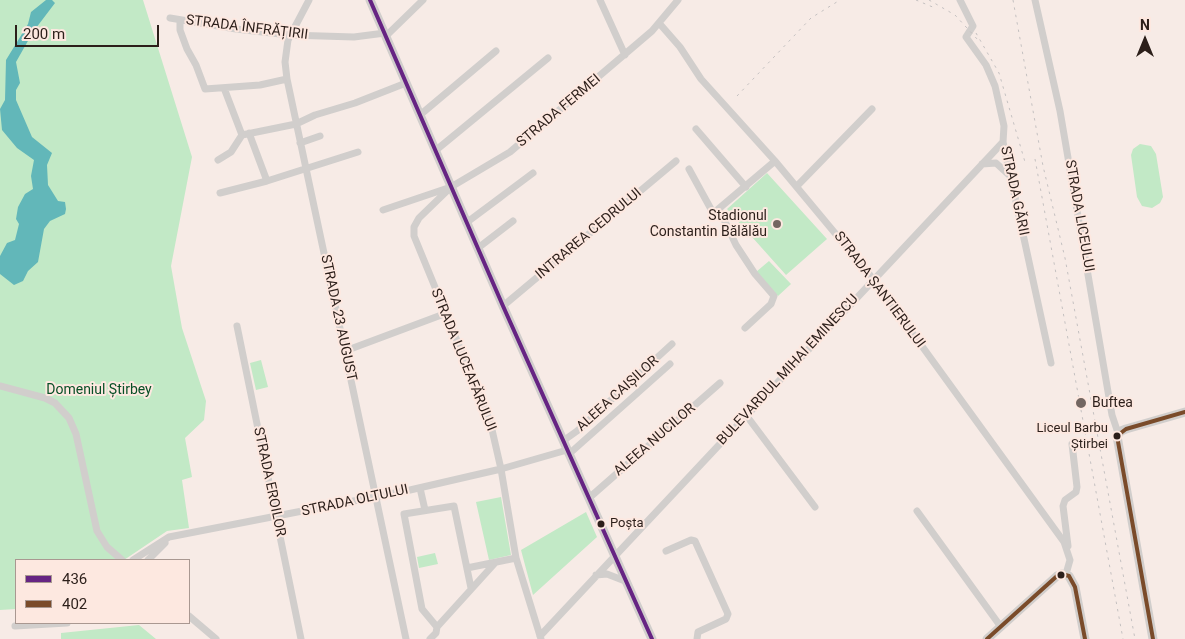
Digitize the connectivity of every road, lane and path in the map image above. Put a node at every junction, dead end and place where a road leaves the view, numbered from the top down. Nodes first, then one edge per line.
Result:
1 (309, 0) edge
2 (370, 0) edge
3 (423, 0) edge
4 (600, 0) edge
5 (678, 0) edge
6 (960, 0) edge
7 (1035, 0) edge
8 (170, 18) dead end
9 (180, 20) junction
10 (659, 23) junction
11 (290, 35) junction
12 (385, 35) junction
13 (496, 51) dead end
14 (625, 55) junction
15 (548, 58) dead end
16 (287, 79) junction
17 (406, 83) junction
18 (224, 88) junction
19 (872, 109) dead end
20 (420, 115) junction
21 (296, 124) junction
22 (696, 129) dead end
23 (246, 134) junction
24 (320, 136) dead end
25 (1003, 142) junction
26 (300, 143) junction
27 (436, 151) junction
28 (358, 152) dead end
29 (218, 160) dead end
30 (676, 161) dead end
31 (775, 161) junction
32 (982, 164) junction
33 (306, 169) junction
34 (689, 169) dead end
35 (533, 173) dead end
36 (1011, 178) junction
37 (267, 181) junction
38 (451, 186) junction
39 (797, 186) junction
40 (746, 187) junction
41 (220, 193) dead end
42 (719, 209) junction
43 (383, 210) dead end
44 (514, 221) dead end
45 (466, 223) junction
46 (478, 248) junction
47 (874, 280) junction
48 (503, 306) junction
49 (444, 314) junction
50 (237, 326) dead end
51 (745, 328) dead end
52 (672, 344) dead end
53 (345, 351) junction
54 (1051, 363) dead end
55 (670, 364) dead end
56 (720, 383) dead end
57 (0, 386) edge
58 (1185, 412) edge
59 (746, 415) junction
60 (1118, 433) junction
61 (563, 441) junction
62 (1072, 444) dead end
63 (568, 452) junction
64 (501, 469) junction
65 (420, 488) junction
66 (376, 497) junction
67 (589, 498) junction
68 (815, 507) dead end
69 (425, 510) junction
70 (917, 511) dead end
71 (276, 518) junction
72 (172, 536) junction
73 (666, 552) dead end
74 (1069, 553) junction
75 (614, 555) junction
76 (516, 558) junction
77 (121, 559) edge
78 (135, 559) edge
79 (149, 559) edge
80 (495, 563) junction
81 (467, 568) junction
82 (1066, 574) junction
83 (596, 575) junction
84 (625, 581) junction
85 (472, 588) junction
86 (190, 617) edge
87 (49, 624) edge
88 (15, 626) dead end
89 (437, 626) junction
90 (1001, 627) junction
91 (540, 638) edge
92 (216, 639) edge
93 (300, 639) edge
94 (406, 639) edge
95 (430, 639) edge
96 (652, 639) edge
97 (697, 639) edge
98 (988, 639) edge
99 (1085, 639) edge
100 (1153, 639) edge

1 - 11 street, STRADA 23 AUGUST
2 - 12 main road
3 - 12 street
4 - 14 street
5 - 10 street, STRADA FERMEI
6 - 25 street, STRADA GĂRII
7 - 60 street, STRADA LICEULUI
8 - 9 street, STRADA ÎNFRĂȚIRII
9 - 11 street, STRADA ÎNFRĂȚIRII
9 - 18 street
10 - 14 street, STRADA FERMEI
10 - 31 street, STRADA ȘANTIERULUI
11 - 12 street, STRADA ÎNFRĂȚIRII
11 - 16 street, STRADA 23 AUGUST
12 - 17 main road
13 - 20 street
14 - 38 street, STRADA FERMEI
15 - 27 street
16 - 18 street
16 - 21 street, STRADA 23 AUGUST
17 - 20 main road
17 - 21 street
18 - 23 street
19 - 39 street
20 - 27 main road
21 - 23 street
21 - 26 street, STRADA 23 AUGUST
22 - 40 street
23 - 29 street
23 - 37 street
24 - 26 street
25 - 32 street, BULEVARDUL MIHAI EMINESCU
25 - 36 street, STRADA GĂRII
26 - 33 street, STRADA 23 AUGUST
27 - 38 main road
28 - 33 street
30 - 48 street, INTRAREA CEDRULUI
31 - 39 street, STRADA ȘANTIERULUI
31 - 40 street
32 - 36 street
32 - 47 street, BULEVARDUL MIHAI EMINESCU
33 - 37 street
33 - 53 street, STRADA 23 AUGUST
34 - 42 street
35 - 45 street
36 - 54 street, STRADA GĂRII
37 - 41 street
38 - 43 street
38 - 45 main road
38 - 49 street, STRADA LUCEAFĂRULUI
39 - 47 street, STRADA ȘANTIERULUI
40 - 42 street
42 - 51 street
44 - 46 street
45 - 46 main road
46 - 48 main road
47 - 59 street, BULEVARDUL MIHAI EMINESCU
47 - 74 street, STRADA ȘANTIERULUI
48 - 61 main road
49 - 53 street
49 - 64 street, STRADA LUCEAFĂRULUI
50 - 71 street, STRADA EROILOR
52 - 61 street, ALEEA CAIȘILOR
53 - 66 street, STRADA 23 AUGUST
55 - 63 street
56 - 67 street, ALEEA NUCILOR
57 - 77 street
58 - 60 main road
59 - 68 street
59 - 75 street, BULEVARDUL MIHAI EMINESCU
60 - 100 main road
61 - 63 main road
62 - 74 street
63 - 64 street, STRADA OLTULUI
63 - 67 main road
64 - 65 street, STRADA OLTULUI
64 - 76 street, STRADA LUCEAFĂRULUI
65 - 66 street, STRADA OLTULUI
65 - 69 street, STRADA OLTULUI
66 - 71 street, STRADA OLTULUI
66 - 94 street, STRADA 23 AUGUST
67 - 75 main road
69 - 81 street, STRADA OLTULUI
69 - 89 street, STRADA OLTULUI
70 - 90 street
71 - 72 street, STRADA OLTULUI
71 - 93 street, STRADA EROILOR
72 - 78 street, STRADA OLTULUI
72 - 79 street
73 - 97 street
74 - 82 street
75 - 83 street, BULEVARDUL MIHAI EMINESCU
75 - 84 main road
76 - 80 street
76 - 91 street, STRADA LUCEAFĂRULUI
80 - 81 street
80 - 85 street
81 - 85 street
82 - 90 main road
82 - 99 main road
83 - 84 street
83 - 91 street, BULEVARDUL MIHAI EMINESCU
84 - 96 main road
85 - 89 street
86 - 92 street
87 - 88 street
89 - 95 street
90 - 98 main road

